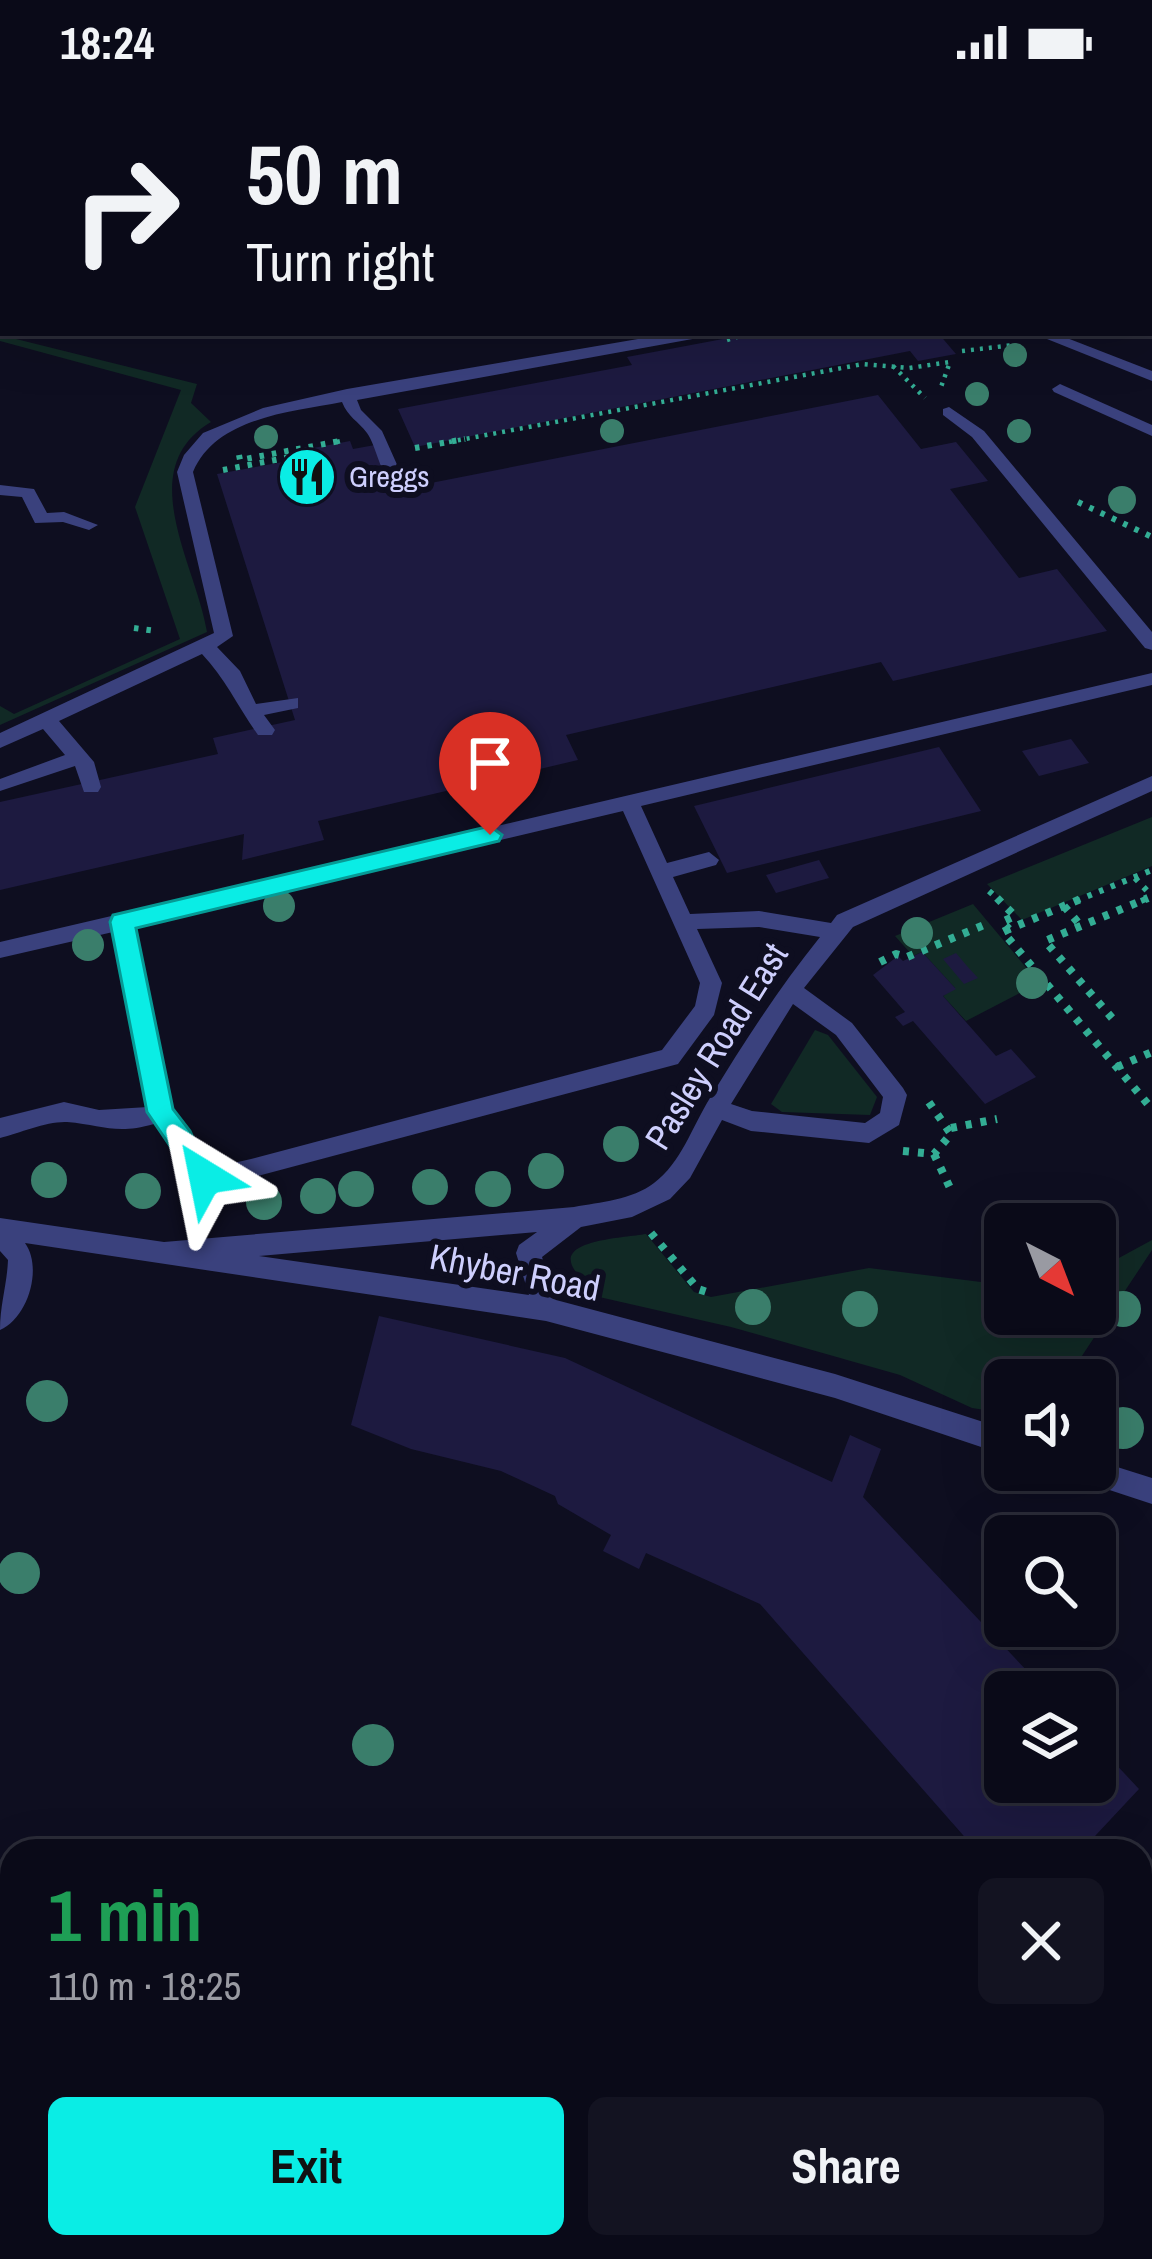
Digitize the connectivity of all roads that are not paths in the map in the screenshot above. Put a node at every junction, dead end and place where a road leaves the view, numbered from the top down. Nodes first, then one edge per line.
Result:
1 (681, 336) edge
2 (1036, 338) edge
3 (1152, 376) edge
4 (1060, 389) dead end
5 (347, 394) junction
6 (943, 404) road end
7 (1152, 431) edge
8 (394, 478) dead end
9 (0, 490) edge
10 (89, 525) dead end
11 (1152, 644) edge
12 (206, 647) junction
13 (1152, 679) edge
14 (291, 703) dead end
15 (252, 712) junction
16 (46, 720) junction
17 (265, 730) dead end
18 (0, 741) edge
19 (79, 757) junction
20 (1152, 783) edge
21 (4, 785) dead end
22 (91, 787) dead end
23 (629, 802) junction
24 (709, 860) dead end
25 (661, 872) junction
26 (122, 922) junction
27 (684, 923) junction
28 (833, 932) junction
29 (0, 950) edge
30 (790, 990) junction
31 (716, 1108) junction
32 (160, 1112) junction
33 (0, 1128) edge
34 (574, 1218) junction
35 (0, 1231) edge
36 (163, 1253) junction
37 (546, 1309) junction
38 (0, 1318) edge
39 (984, 1435) edge
40 (1116, 1480) edge
41 (1152, 1491) edge

1 - 5 lane
2 - 3 lane
4 - 7 lane
5 - 8 lane
5 - 12 lane
6 - 11 lane
9 - 10 lane
12 - 15 lane
12 - 16 lane
13 - 23 lane
14 - 15 lane
15 - 17 lane
16 - 18 lane
16 - 19 lane
19 - 21 lane
19 - 22 lane
20 - 28 lane, Pasley Road East
23 - 25 lane
23 - 26 lane
24 - 25 lane
25 - 27 lane
26 - 29 lane
26 - 32 lane
27 - 28 lane
27 - 32 lane
28 - 30 lane, Pasley Road East
30 - 31 lane, Pasley Road East
30 - 31 lane
31 - 34 lane, Pasley Road East
32 - 33 lane
34 - 36 lane, Pasley Road East
34 - 37 lane
35 - 36 lane, Khyber Road
35 - 38 lane
36 - 37 lane, Khyber Road
37 - 39 lane, Khyber Road
40 - 41 lane

